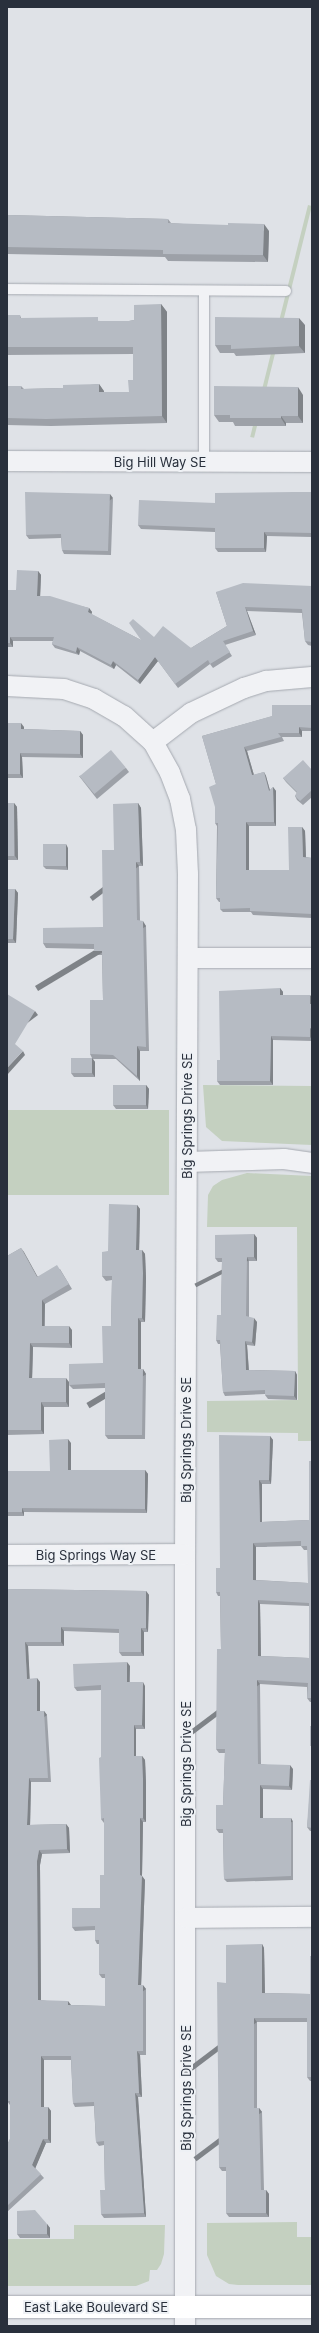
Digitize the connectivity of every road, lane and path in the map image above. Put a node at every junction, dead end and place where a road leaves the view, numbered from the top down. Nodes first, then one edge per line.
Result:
1 (7, 289) edge
2 (204, 291) junction
3 (286, 291) dead end
4 (7, 461) edge
5 (204, 462) junction
6 (312, 462) edge
7 (312, 677) edge
8 (7, 686) edge
9 (153, 742) junction
10 (188, 958) junction
11 (312, 958) edge
12 (187, 1162) junction
13 (312, 1163) edge
14 (185, 1554) junction
15 (7, 1555) edge
16 (312, 1917) edge
17 (186, 1918) junction
18 (7, 2307) edge
19 (312, 2307) edge
20 (185, 2316) edge

1 - 2 lane
2 - 3 lane
2 - 5 lane
4 - 5 street, Big Hill Way SE
5 - 6 street, Big Hill Way SE
7 - 9 street
8 - 9 street, Big Springs Drive SE
9 - 10 street, Big Springs Drive SE
10 - 11 street
10 - 12 street, Big Springs Drive SE
12 - 13 street
12 - 14 street, Big Springs Drive SE
14 - 15 street, Big Springs Way SE
14 - 17 street, Big Springs Drive SE
16 - 17 street
17 - 20 street, Big Springs Drive SE
18 - 20 main road, East Lake Boulevard SE
19 - 20 main road, East Lake Boulevard SE

